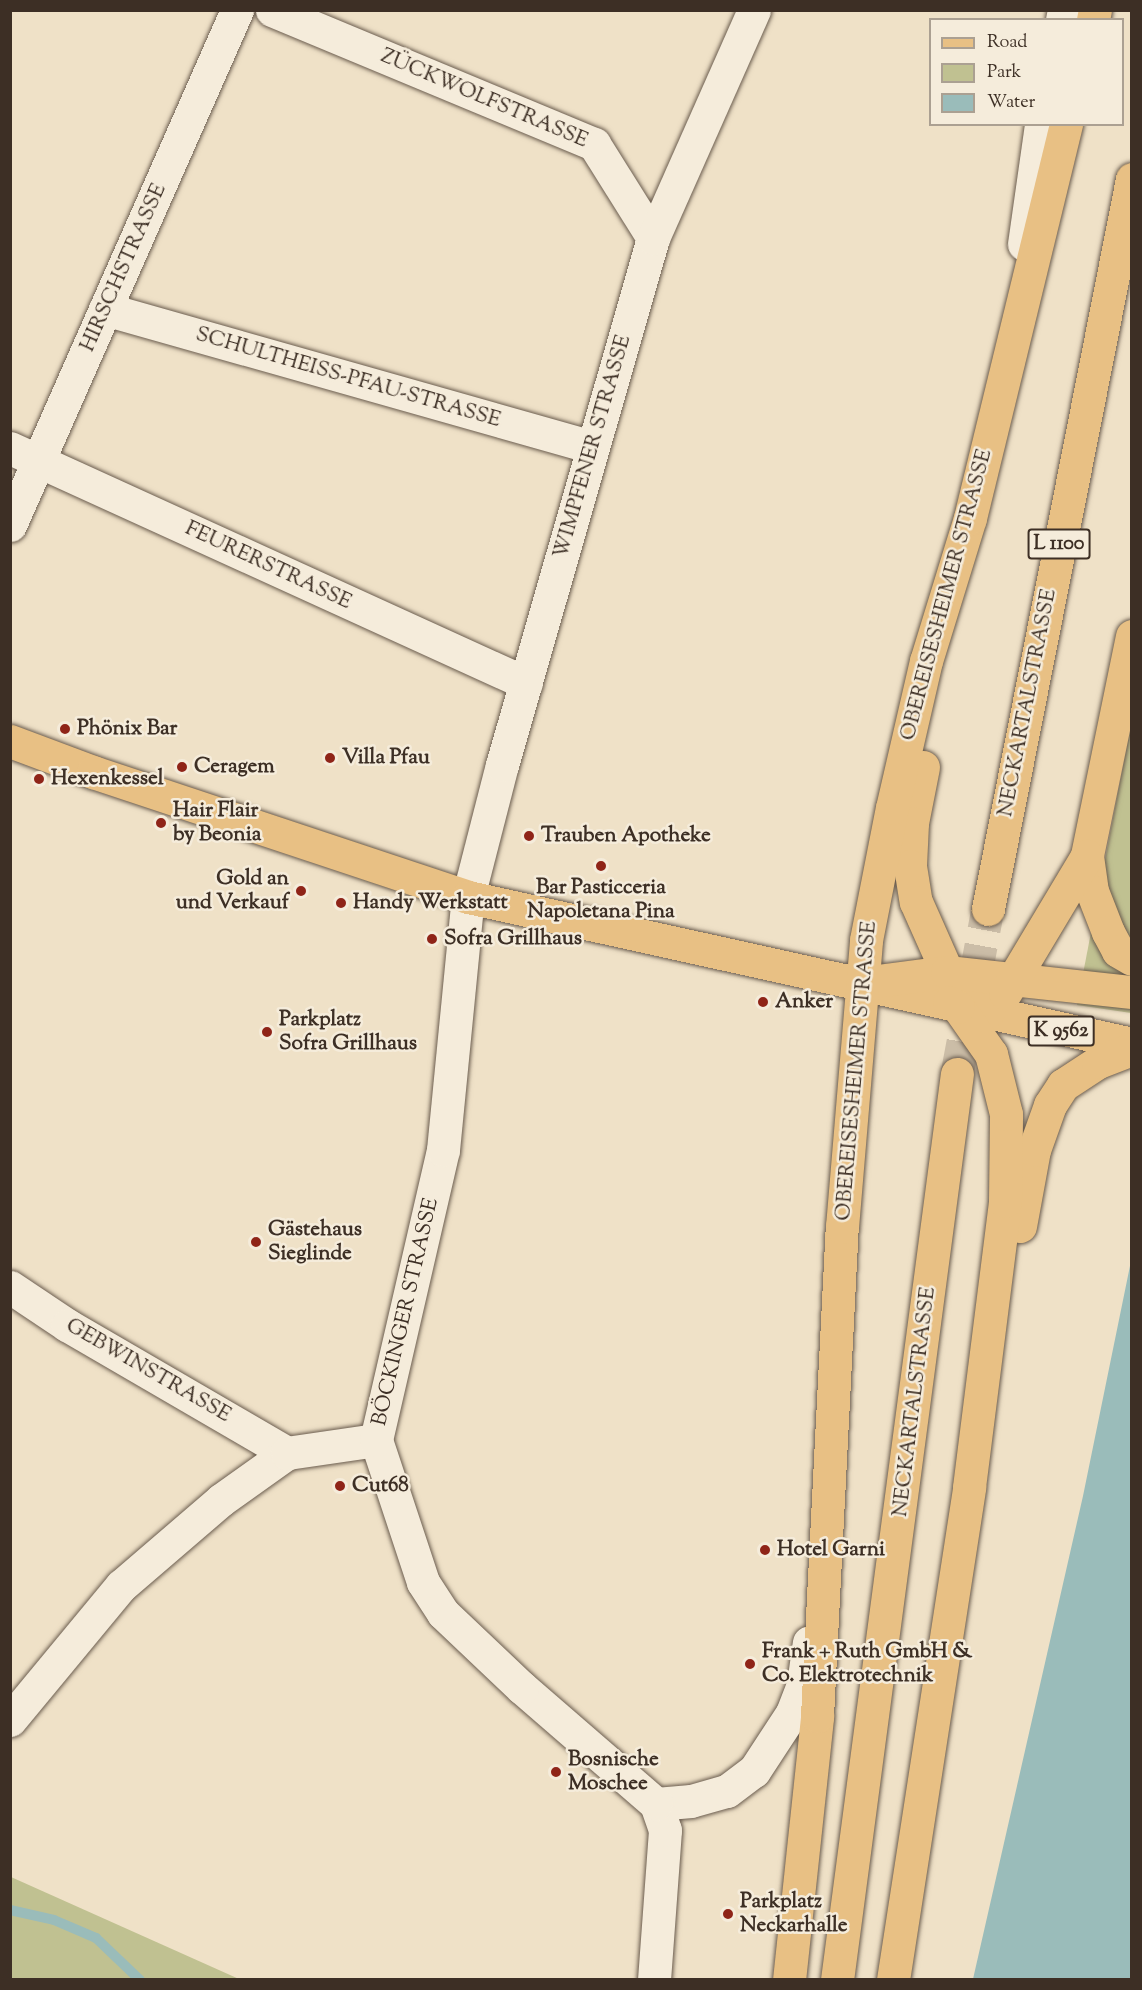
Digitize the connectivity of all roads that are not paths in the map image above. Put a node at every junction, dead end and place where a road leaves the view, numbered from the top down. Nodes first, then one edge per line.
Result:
1 (237, 10) edge
2 (272, 10) edge
3 (754, 10) edge
4 (1041, 126) edge
5 (1065, 126) edge
6 (1131, 179) edge
7 (653, 238) junction
8 (105, 309) junction
9 (1009, 351) junction
10 (592, 447) junction
11 (10, 448) edge
12 (41, 461) junction
13 (970, 518) junction
14 (10, 525) edge
15 (1131, 636) edge
16 (526, 682) junction
17 (10, 741) edge
18 (1087, 856) junction
19 (468, 897) junction
20 (988, 909) tunnel mouth
21 (1131, 959) edge
22 (947, 972) junction
23 (1016, 976) junction
24 (896, 978) junction
25 (861, 985) junction
26 (1131, 992) edge
27 (958, 1007) junction
28 (992, 1015) junction
29 (1131, 1046) edge
30 (957, 1074) tunnel mouth
31 (10, 1287) edge
32 (376, 1440) junction
33 (287, 1452) junction
34 (969, 1487) junction
35 (825, 1542) junction
36 (10, 1720) edge
37 (656, 1804) junction
38 (654, 1980) edge
39 (789, 1980) edge
40 (837, 1980) edge
41 (893, 1980) edge

1 - 8 street, HIRSCHSTRASSE
2 - 7 street, ZÜCKWOLFSTRASSE
3 - 7 street, WIMPFENER STRASSE
4 - 9 street, OBEREISESHEIMER STRASSE
5 - 9 main road
6 - 20 main road, NECKARTALSTRASSE / L 1100
7 - 10 street, WIMPFENER STRASSE
8 - 10 street, SCHULTHEISS-PFAU-STRASSE
8 - 12 street, HIRSCHSTRASSE
9 - 13 main road, OBEREISESHEIMER STRASSE
10 - 16 street, WIMPFENER STRASSE
11 - 12 street, FEURERSTRASSE
12 - 14 street, HIRSCHSTRASSE
12 - 16 street, FEURERSTRASSE
13 - 22 main road
13 - 25 main road, OBEREISESHEIMER STRASSE
15 - 18 main road
16 - 19 street, WIMPFENER STRASSE
17 - 19 main road, K 9562
18 - 21 main road
18 - 23 main road
19 - 25 main road, K 9562
19 - 32 street, BÖCKINGER STRASSE
22 - 23 main road, K 9562
22 - 24 main road, K 9562
22 - 28 main road
23 - 26 main road, K 9562
23 - 28 main road
24 - 25 main road, K 9562
24 - 27 main road
25 - 27 main road, K 9562
25 - 35 main road, OBEREISESHEIMER STRASSE
27 - 28 main road, K 9562
27 - 34 main road
28 - 29 main road, K 9562
29 - 34 main road
30 - 40 main road, NECKARTALSTRASSE
31 - 33 street, GEBWINSTRASSE
32 - 33 street
32 - 37 street, BÖCKINGER STRASSE
33 - 36 street
34 - 41 main road
35 - 37 street, OBEREISESHEIMER STRASSE
35 - 39 main road
37 - 38 street

